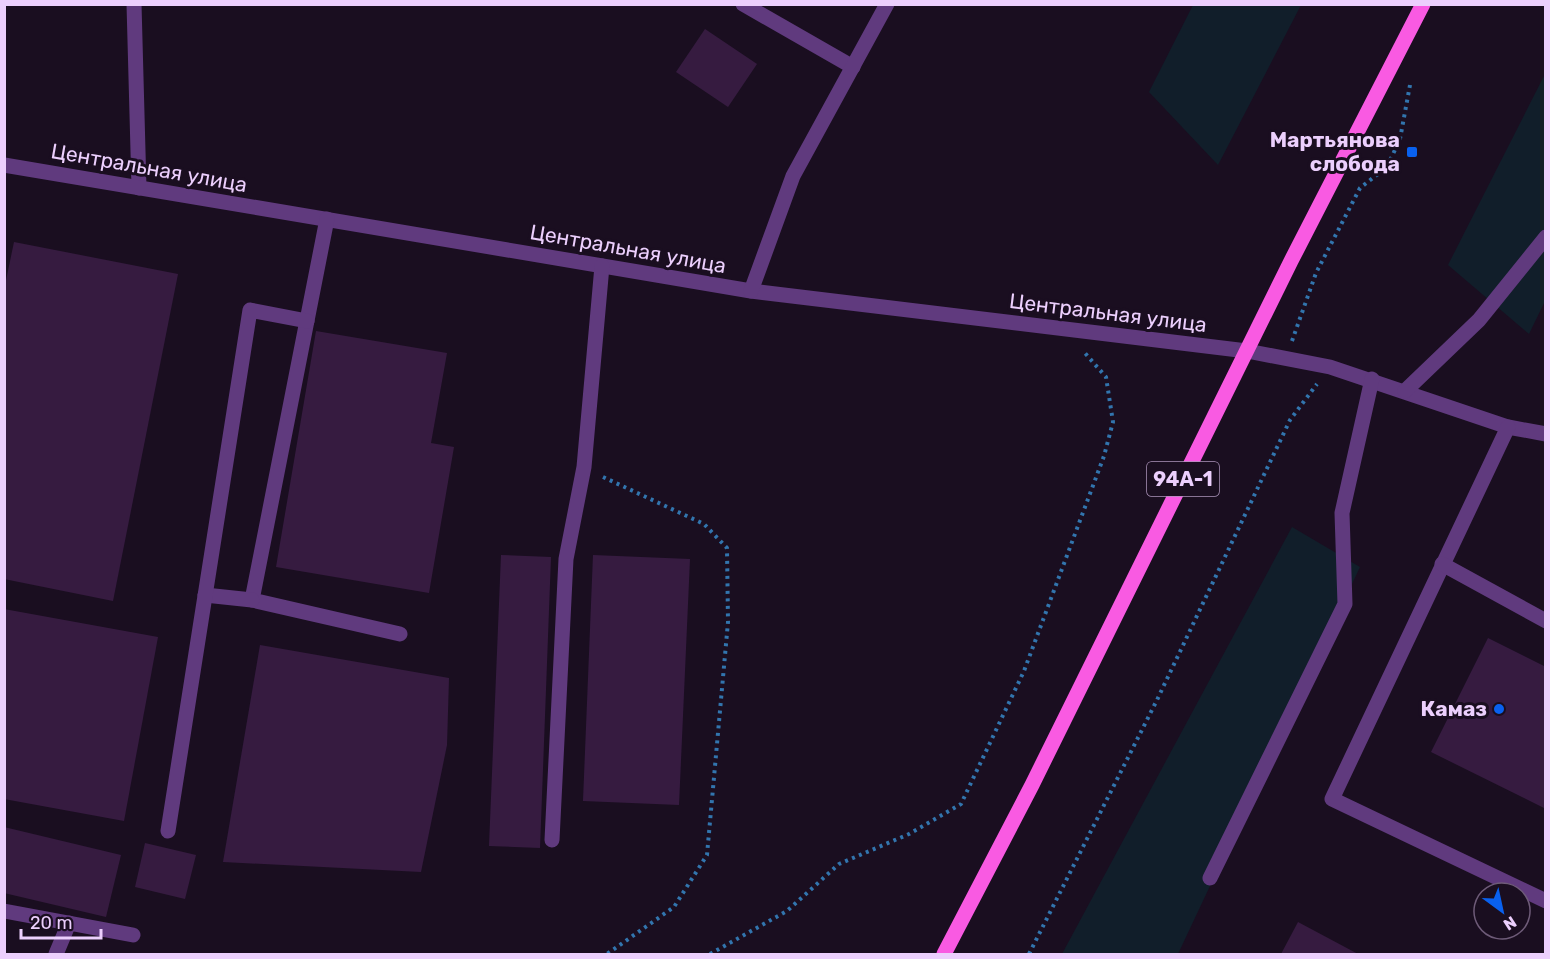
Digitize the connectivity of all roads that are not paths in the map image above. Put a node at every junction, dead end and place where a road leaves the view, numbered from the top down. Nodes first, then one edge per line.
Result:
1 (134, 4) edge
2 (743, 4) edge
3 (887, 4) edge
4 (1423, 4) edge
5 (853, 67) junction
6 (4, 165) edge
7 (140, 188) junction
8 (327, 219) junction
9 (1545, 237) edge
10 (602, 266) junction
11 (751, 291) junction
12 (307, 321) junction
13 (1247, 351) junction
14 (1372, 379) junction
15 (1405, 391) junction
16 (1508, 427) junction
17 (1545, 434) edge
18 (1442, 564) junction
19 (205, 595) junction
20 (252, 600) junction
21 (1545, 621) edge
22 (400, 634) dead end
23 (168, 831) dead end
24 (552, 840) dead end
25 (1210, 878) dead end
26 (1545, 901) edge
27 (4, 911) edge
28 (69, 923) junction
29 (133, 935) dead end
30 (56, 954) edge
31 (944, 954) edge

1 - 7 street
2 - 5 street
3 - 5 street
4 - 13 main road, 94А-1
5 - 11 street
6 - 7 street, Центральная улица
7 - 8 street, Центральная улица
8 - 10 street, Центральная улица
8 - 12 street
9 - 15 street
10 - 11 street, Центральная улица
10 - 24 street
11 - 13 street, Центральная улица
12 - 19 street
12 - 20 street
13 - 14 street, Центральная улица
13 - 31 main road, 94А-1
14 - 15 street, Центральная улица
14 - 25 street
15 - 16 street, Центральная улица
16 - 17 street, Центральная улица
16 - 18 street
18 - 21 street
18 - 26 street
19 - 20 street
19 - 23 street
20 - 22 street
27 - 28 street
28 - 29 street
28 - 30 street

